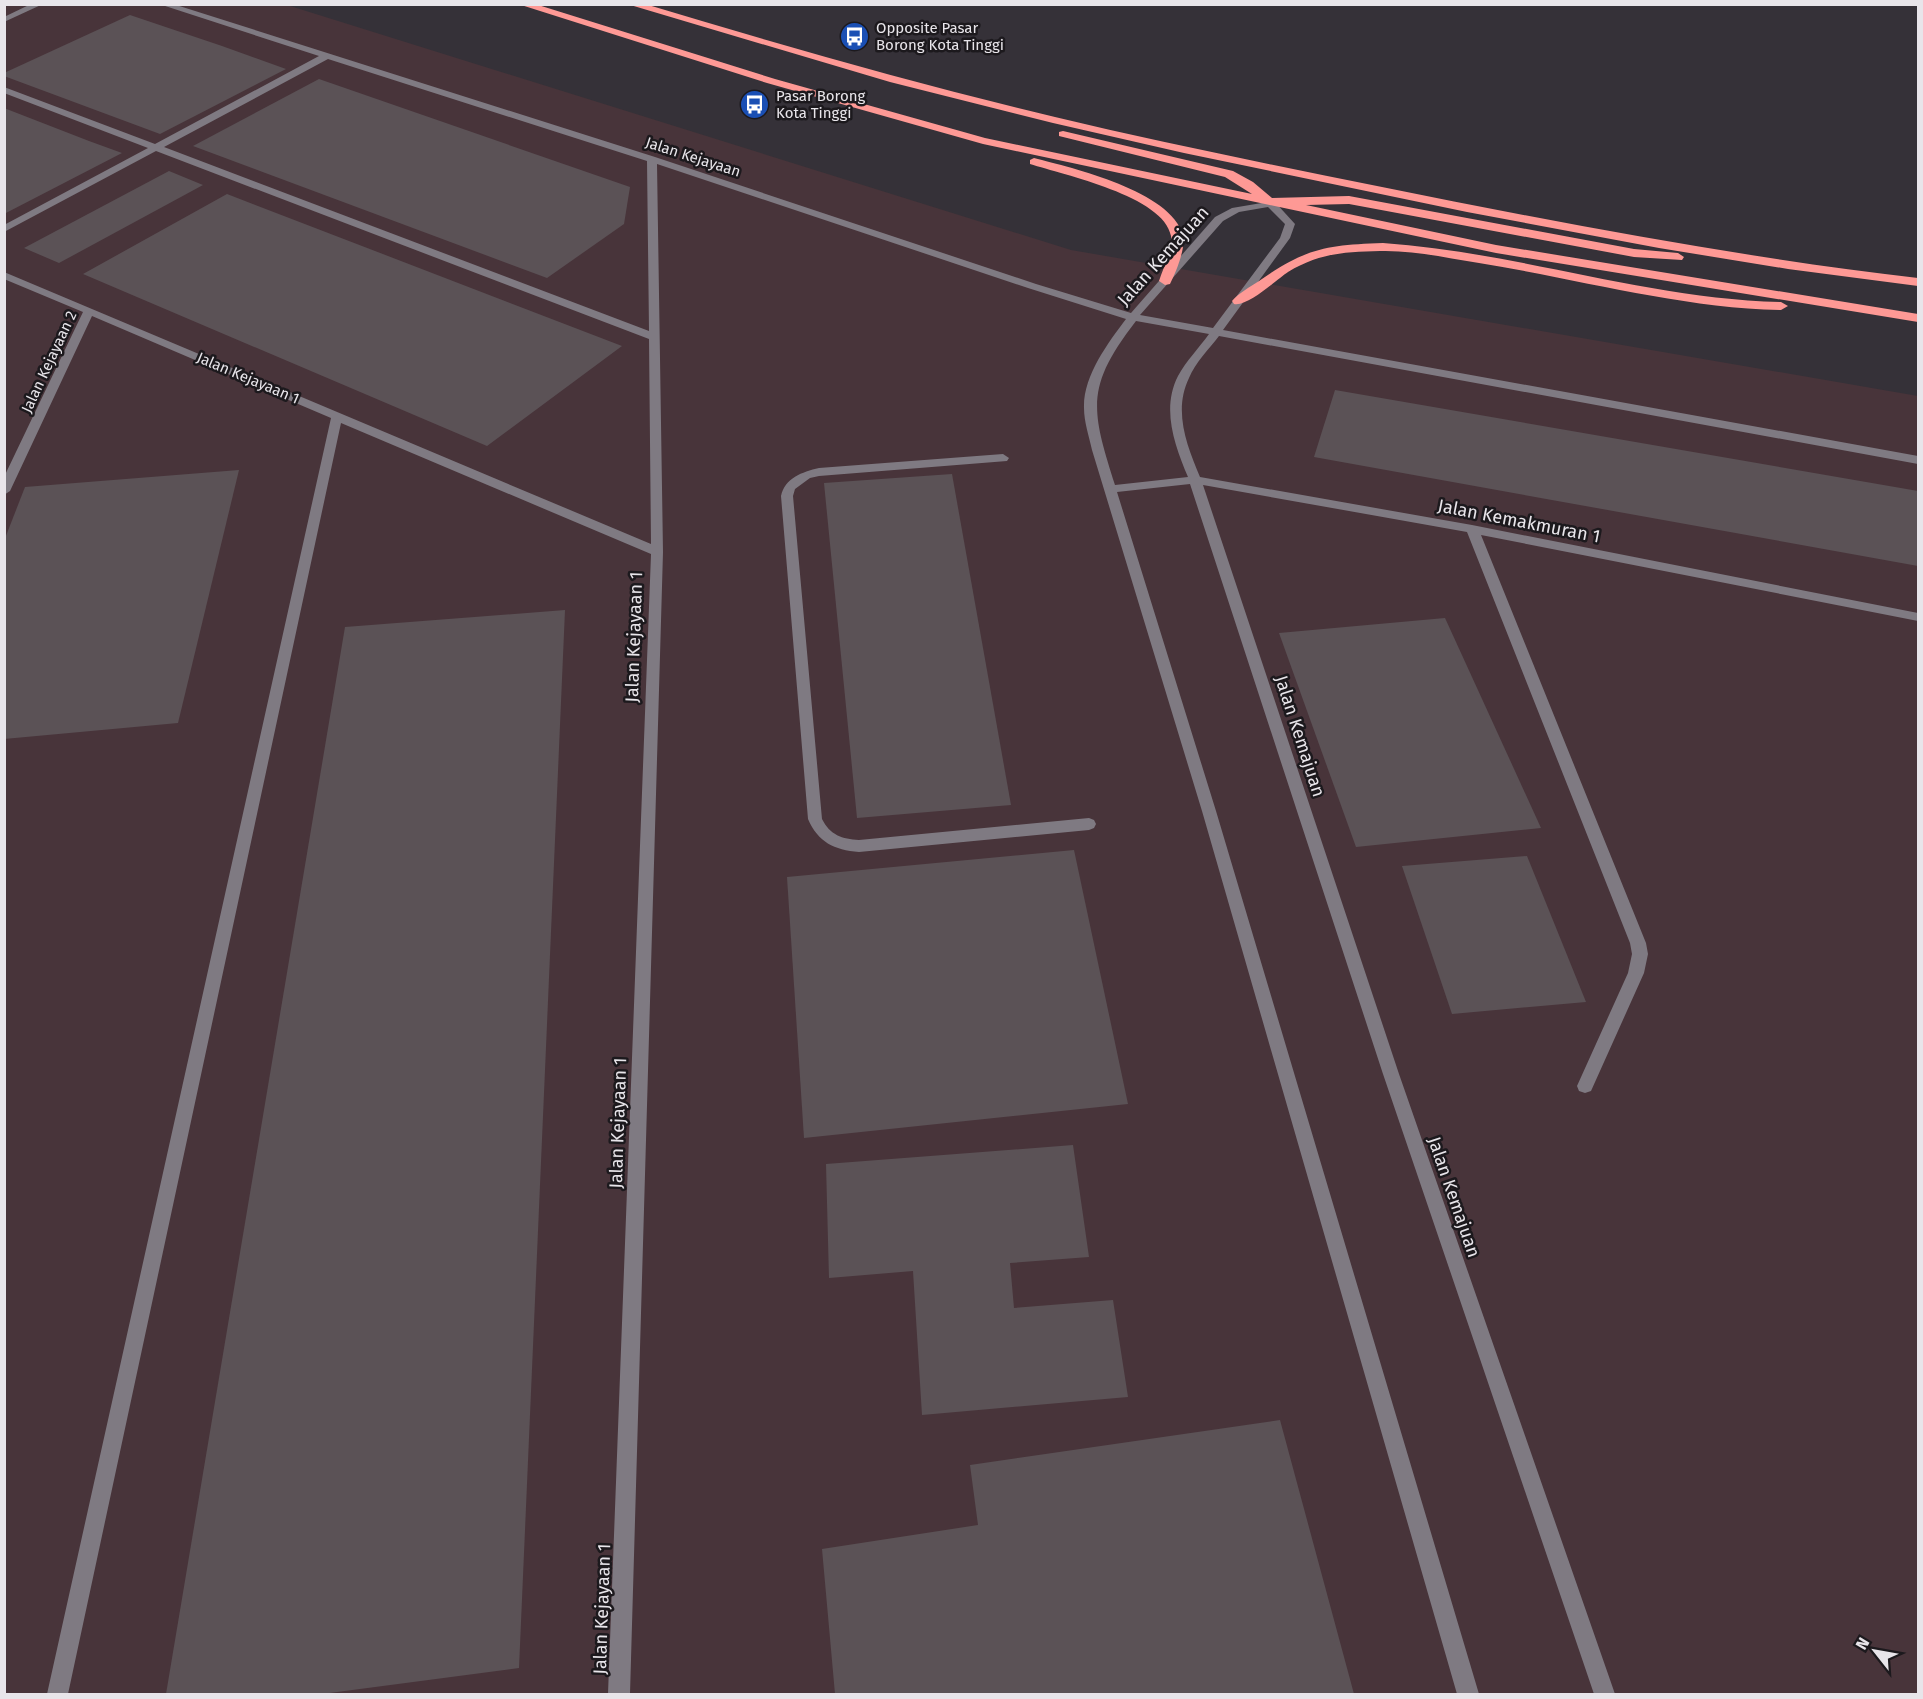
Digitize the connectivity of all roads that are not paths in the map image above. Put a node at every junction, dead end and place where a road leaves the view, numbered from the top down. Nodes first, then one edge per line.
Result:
1 (39, 4) edge
2 (163, 4) edge
3 (523, 4) edge
4 (632, 4) edge
5 (4, 20) edge
6 (327, 56) junction
7 (812, 57) junction
8 (4, 90) edge
9 (983, 141) junction
10 (157, 147) junction
11 (652, 159) junction
12 (1269, 203) junction
13 (4, 229) edge
14 (1828, 273) junction
15 (4, 275) edge
16 (1165, 281) junction
17 (1918, 282) edge
18 (1239, 302) junction
19 (1839, 307) junction
20 (89, 310) junction
21 (1133, 317) junction
22 (1918, 318) edge
23 (1214, 332) junction
24 (654, 337) junction
25 (337, 416) junction
26 (1003, 458) dead end
27 (1918, 460) edge
28 (1195, 480) junction
29 (1111, 489) junction
30 (4, 491) edge
31 (1472, 529) junction
32 (657, 552) junction
33 (1918, 617) edge
34 (1089, 824) dead end
35 (1585, 1086) dead end
36 (57, 1695) edge
37 (619, 1695) edge
38 (1468, 1695) edge
39 (1605, 1695) edge

1 - 5 street
2 - 6 street, Jalan Kejayaan
3 - 9 highway
4 - 7 highway
6 - 10 street
6 - 11 street, Jalan Kejayaan
7 - 12 highway
7 - 14 highway
8 - 10 street
9 - 12 highway
9 - 16 highway
10 - 13 street
10 - 24 street
11 - 21 street, Jalan Kejayaan
11 - 24 street, Jalan Kejayaan 1
12 - 14 highway
12 - 16 street, Jalan Kemajuan
12 - 18 street, Jalan Kemajuan
12 - 19 highway
14 - 17 highway
15 - 20 street, Jalan Kejayaan 1
16 - 21 street, Jalan Kemajuan
18 - 19 highway
18 - 23 street, Jalan Kemajuan
19 - 22 highway
20 - 25 street, Jalan Kejayaan 1
20 - 30 street, Jalan Kejayaan 2
21 - 23 street, Jalan Kejayaan
21 - 29 street, Jalan Kemajuan
23 - 27 street
23 - 28 street, Jalan Kemajuan
24 - 32 street, Jalan Kejayaan 1
25 - 32 street, Jalan Kejayaan 1
25 - 36 street
26 - 34 street
28 - 29 street, Jalan Kemakmuran 1
28 - 31 street, Jalan Kemakmuran 1
28 - 39 street, Jalan Kemajuan
29 - 38 street, Jalan Kemajuan
31 - 33 street, Jalan Kemakmuran 1
31 - 35 street
32 - 37 street, Jalan Kejayaan 1

